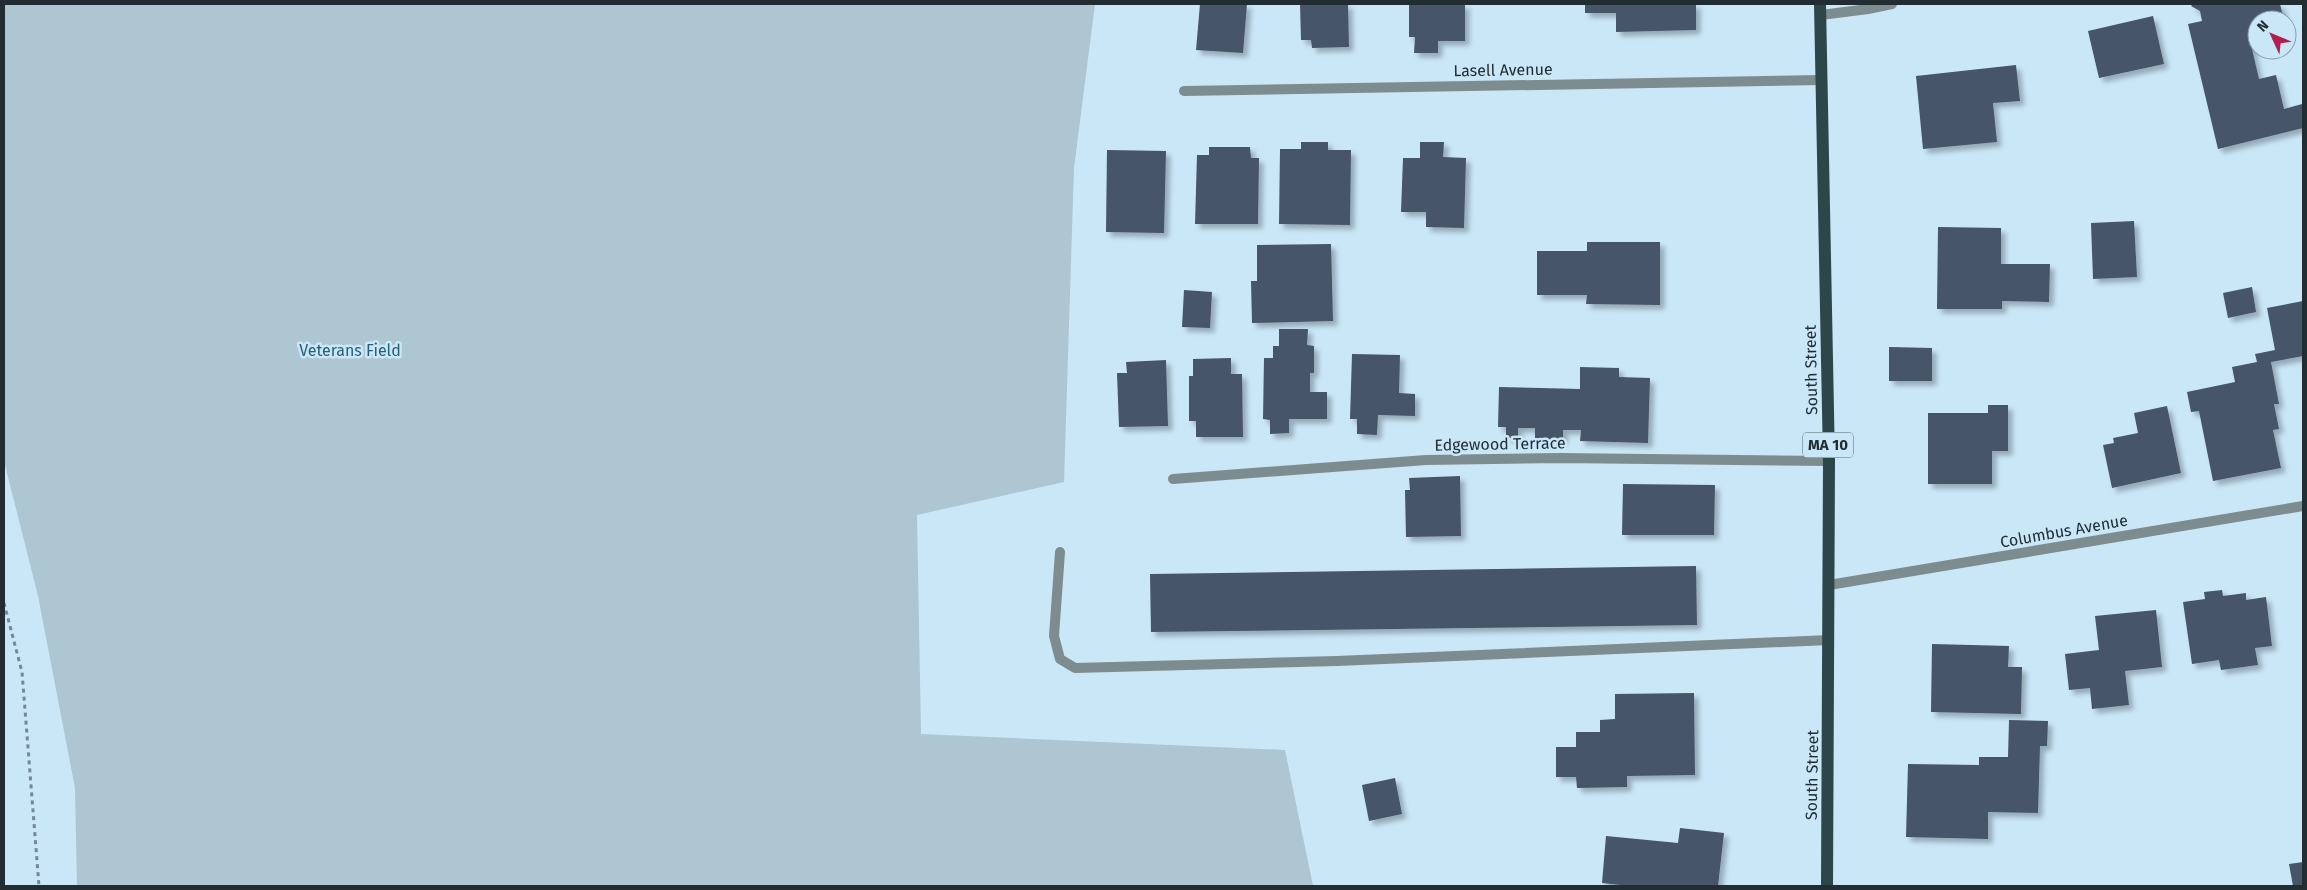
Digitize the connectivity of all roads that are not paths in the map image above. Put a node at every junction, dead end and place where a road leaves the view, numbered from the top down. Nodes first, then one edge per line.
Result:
1 (1892, 4) edge
2 (1820, 9) edge
3 (1822, 80) junction
4 (1184, 91) dead end
5 (1829, 461) junction
6 (1173, 479) dead end
7 (2303, 506) edge
8 (1060, 552) dead end
9 (1829, 584) junction
10 (1829, 640) junction
11 (1826, 886) edge

1 - 2 street
2 - 3 main road, South Street / MA 10
3 - 4 street, Lasell Avenue
3 - 5 main road, South Street / MA 10
5 - 6 street, Edgewood Terrace
5 - 9 main road, South Street / MA 10
7 - 9 street, Columbus Avenue
8 - 10 street
9 - 10 main road, South Street / MA 10
10 - 11 main road, South Street / MA 10

